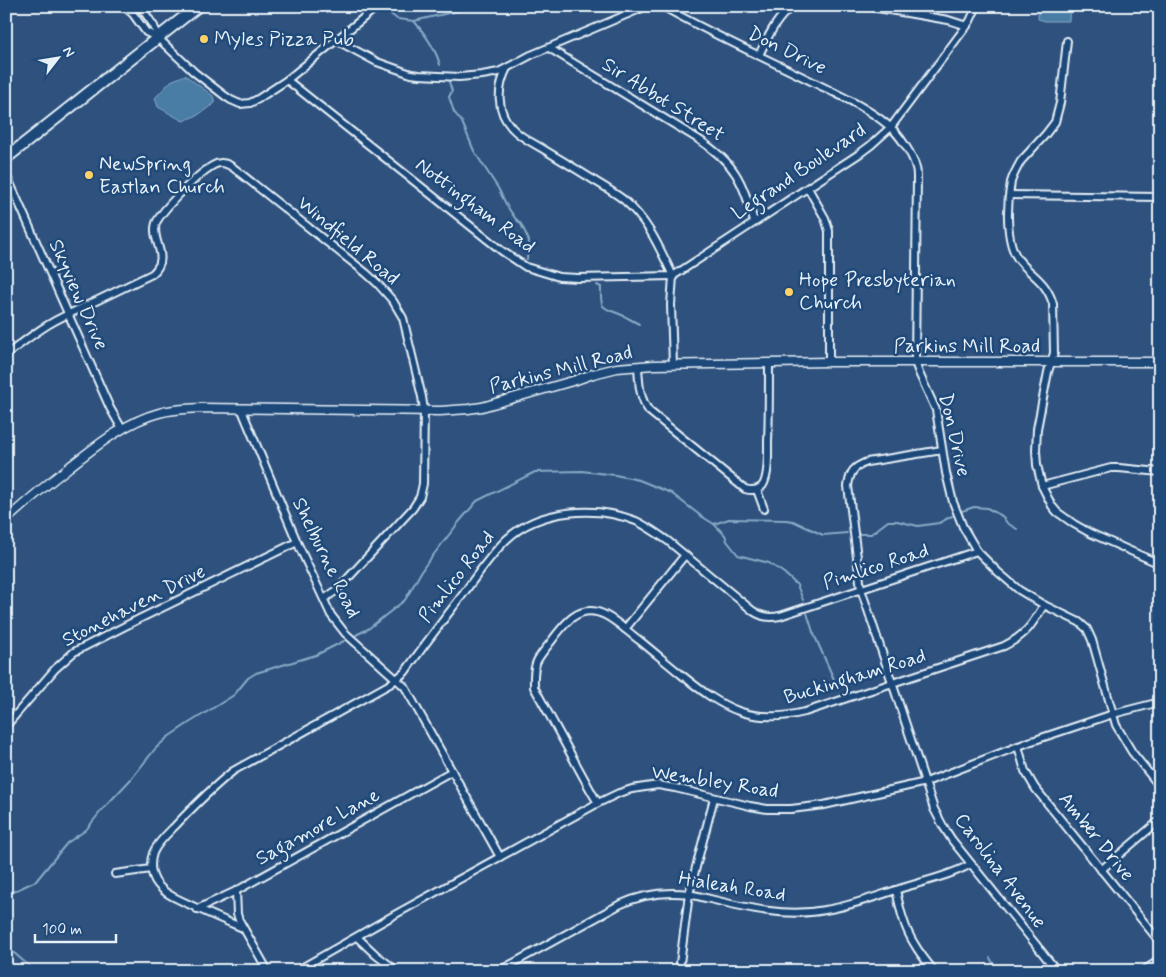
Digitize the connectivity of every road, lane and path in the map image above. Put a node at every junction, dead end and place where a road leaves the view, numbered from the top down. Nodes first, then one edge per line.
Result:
1 (118, 6) edge
2 (140, 6) edge
3 (198, 6) edge
4 (378, 6) edge
5 (648, 6) edge
6 (662, 6) edge
7 (793, 6) edge
8 (866, 6) edge
9 (978, 6) edge
10 (129, 7) edge
11 (967, 26) junction
12 (158, 38) junction
13 (336, 40) junction
14 (1067, 41) dead end
15 (549, 48) junction
16 (758, 54) junction
17 (507, 68) junction
18 (286, 80) junction
19 (890, 127) junction
20 (6, 158) edge
21 (6, 174) edge
22 (808, 188) junction
23 (1010, 195) junction
24 (1160, 197) edge
25 (754, 222) junction
26 (673, 276) junction
27 (68, 314) junction
28 (6, 355) edge
29 (829, 362) junction
30 (916, 362) junction
31 (1160, 362) edge
32 (768, 363) junction
33 (1051, 363) junction
34 (672, 365) junction
35 (638, 366) junction
36 (241, 408) junction
37 (424, 410) junction
38 (122, 429) junction
39 (942, 450) junction
40 (1160, 472) edge
41 (1042, 486) junction
42 (757, 490) junction
43 (764, 510) dead end
44 (6, 520) edge
45 (297, 542) junction
46 (977, 551) junction
47 (685, 555) junction
48 (1160, 564) edge
49 (861, 589) junction
50 (324, 599) junction
51 (1044, 605) junction
52 (625, 629) junction
53 (396, 679) junction
54 (893, 683) junction
55 (1160, 702) edge
56 (1113, 714) junction
57 (6, 726) edge
58 (1018, 746) junction
59 (452, 771) junction
60 (926, 782) junction
61 (1160, 787) edge
62 (714, 798) junction
63 (598, 803) junction
64 (1160, 820) edge
65 (500, 857) junction
66 (970, 864) junction
67 (151, 869) junction
68 (1101, 870) junction
69 (115, 874) dead end
70 (896, 890) junction
71 (236, 891) junction
72 (689, 894) junction
73 (197, 909) junction
74 (243, 928) junction
75 (357, 937) junction
76 (1160, 942) edge
77 (1160, 960) edge
78 (268, 971) edge
79 (296, 971) edge
80 (397, 971) edge
81 (499, 971) edge
82 (679, 971) edge
83 (934, 971) edge
84 (1057, 971) edge
85 (1143, 971) edge

1 - 10 street
2 - 12 street
3 - 12 main road
4 - 13 street
5 - 15 street
6 - 16 street, Don Drive
7 - 16 street
8 - 11 street
9 - 11 street, Legrand Boulevard
10 - 12 street
11 - 19 street, Legrand Boulevard
12 - 18 street
12 - 20 main road
13 - 17 street
13 - 18 street
14 - 23 street
15 - 17 street
15 - 25 street, Sir Abbot Street
16 - 19 street, Don Drive
17 - 26 street
18 - 26 street, Nottingham Road
19 - 22 street, Legrand Boulevard
19 - 30 street, Don Drive
21 - 27 street, Skyview Drive
22 - 25 street, Legrand Boulevard
22 - 29 street
23 - 24 street
23 - 33 street
25 - 26 street, Legrand Boulevard
26 - 34 street
27 - 28 street
27 - 37 street, Windfield Road
27 - 38 street, Skyview Drive
29 - 30 street, Parkins Mill Road
29 - 32 street, Parkins Mill Road
30 - 33 street, Parkins Mill Road
30 - 39 street, Don Drive
31 - 33 street, Parkins Mill Road
32 - 34 street, Parkins Mill Road
32 - 42 street
33 - 41 street
34 - 35 street, Parkins Mill Road
35 - 37 street, Parkins Mill Road
35 - 42 street
36 - 37 street, Parkins Mill Road
36 - 38 street, Parkins Mill Road
36 - 45 street, Shelburne Road
37 - 50 street, Windfield Road
38 - 44 street, Parkins Mill Road
39 - 46 street, Don Drive
39 - 49 street, Carolina Avenue
40 - 41 street
41 - 48 street
42 - 43 street
45 - 50 street, Shelburne Road
45 - 57 street, Stonehaven Drive
46 - 49 street, Pimlico Road
46 - 51 street, Don Drive
47 - 49 street, Pimlico Road
47 - 52 street
47 - 53 street, Pimlico Road
49 - 54 street, Carolina Avenue
50 - 53 street, Shelburne Road
51 - 54 street, Buckingham Road
51 - 56 street, Don Drive
52 - 54 street, Buckingham Road
52 - 63 street, Buckingham Road
53 - 59 street, Shelburne Road
53 - 67 street, Pimlico Road
54 - 60 street, Carolina Avenue
55 - 56 street, Wembley Road
56 - 58 street, Wembley Road
56 - 61 street, Don Drive
58 - 60 street, Wembley Road
58 - 68 street, Amber Drive
59 - 65 street, Shelburne Road
59 - 71 street, Sagamore Lane
60 - 62 street, Wembley Road
60 - 66 street, Carolina Avenue
62 - 63 street, Wembley Road
62 - 72 street
63 - 65 street, Wembley Road
64 - 68 street
65 - 75 street, Wembley Road
66 - 70 street, Hialeah Road
66 - 84 street, Carolina Avenue
67 - 69 street
67 - 73 street
68 - 76 street, Amber Drive
70 - 72 street, Hialeah Road
70 - 83 street
71 - 73 street, Sagamore Lane
71 - 74 street
72 - 81 street, Hialeah Road
72 - 82 street
73 - 74 street
74 - 78 street
75 - 79 street, Wembley Road
75 - 80 street
77 - 85 street

